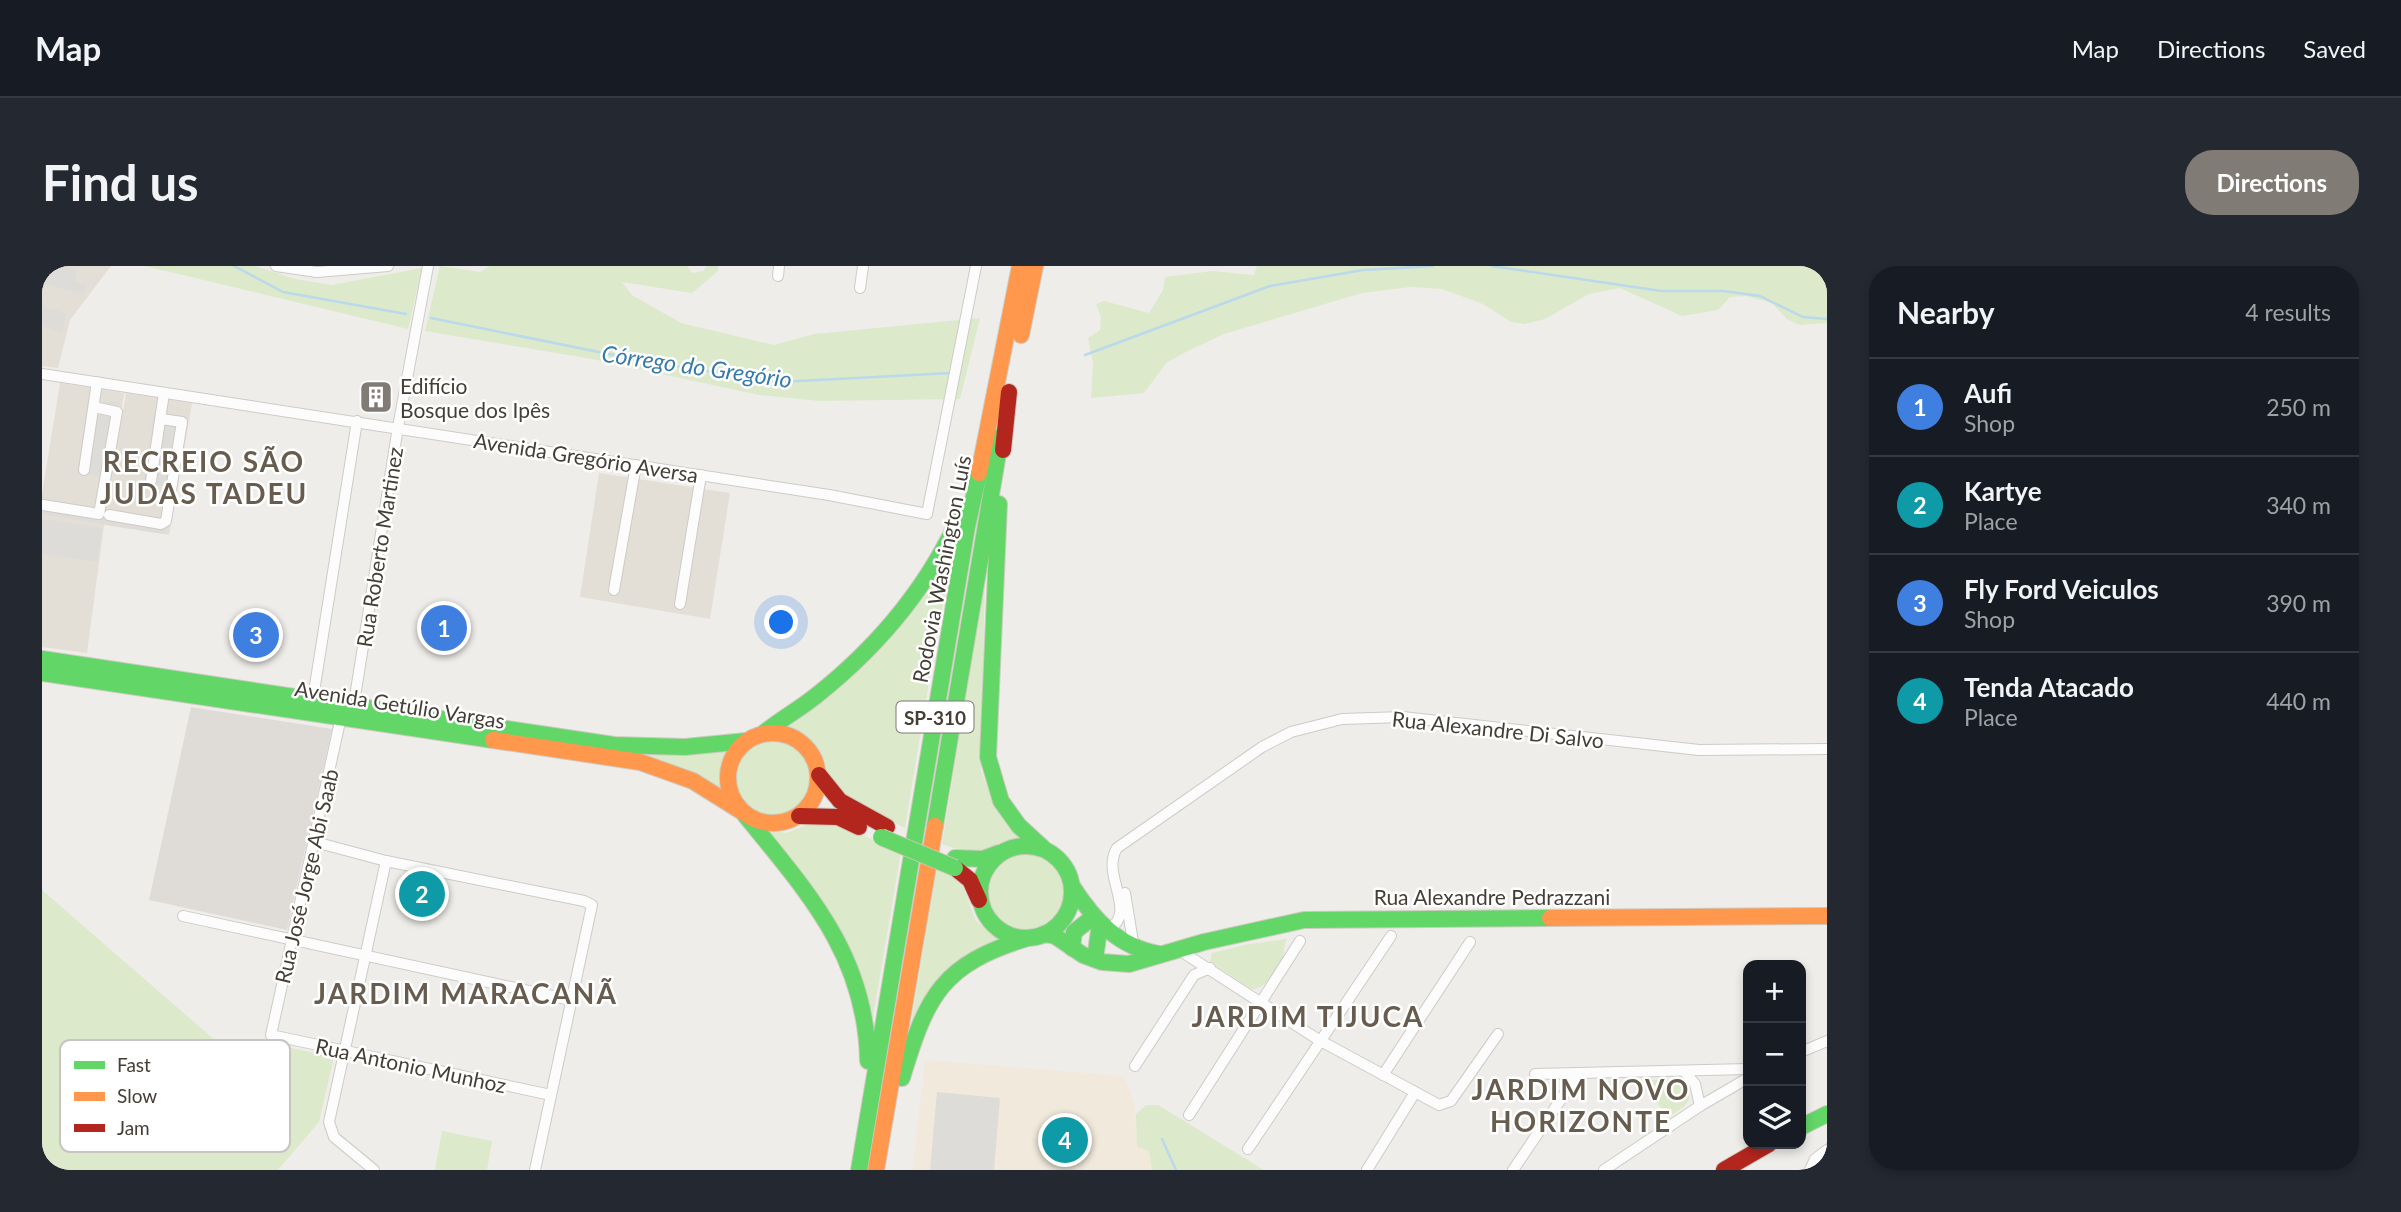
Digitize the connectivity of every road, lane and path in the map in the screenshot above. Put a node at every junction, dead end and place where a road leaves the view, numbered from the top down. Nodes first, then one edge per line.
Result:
1 (276, 266) edge
2 (388, 266) edge
3 (428, 266) edge
4 (863, 266) edge
5 (976, 266) edge
6 (1020, 266) edge
7 (1035, 266) edge
8 (339, 269) edge
9 (860, 288) dead end
10 (42, 374) edge
11 (97, 382) junction
12 (1009, 392) junction
13 (164, 393) junction
14 (94, 407) junction
15 (161, 419) junction
16 (357, 421) junction
17 (398, 427) junction
18 (985, 449) junction
19 (636, 465) junction
20 (84, 470) dead end
21 (701, 475) junction
22 (152, 481) dead end
23 (43, 505) edge
24 (109, 515) dead end
25 (614, 590) dead end
26 (680, 604) dead end
27 (42, 659) edge
28 (42, 673) edge
29 (313, 698) junction
30 (354, 703) junction
31 (341, 717) junction
32 (764, 733) junction
33 (746, 741) junction
34 (1827, 749) edge
35 (819, 775) junction
36 (743, 813) junction
37 (799, 816) junction
38 (884, 832) junction
39 (315, 842) junction
40 (1122, 846) junction
41 (1043, 849) junction
42 (1002, 852) junction
43 (386, 861) junction
44 (955, 863) junction
45 (1072, 886) junction
46 (983, 907) junction
47 (183, 916) dead end
48 (1827, 916) edge
49 (1101, 923) junction
50 (1036, 936) junction
51 (1391, 936) dead end
52 (292, 940) junction
53 (1300, 941) dead end
54 (1205, 942) junction
55 (1470, 942) dead end
56 (1072, 948) junction
57 (1134, 948) junction
58 (1179, 950) junction
59 (1161, 954) junction
60 (365, 955) junction
61 (1095, 959) junction
62 (1117, 964) junction
63 (1208, 967) junction
64 (571, 1000) junction
65 (1260, 1001) junction
66 (1498, 1034) dead end
67 (271, 1035) joint
68 (1319, 1040) junction
69 (1827, 1041) edge
70 (346, 1050) junction
71 (1806, 1050) edge
72 (1135, 1066) dead end
73 (1743, 1069) edge
74 (1685, 1072) junction
75 (1535, 1074) dead end
76 (1578, 1074) junction
77 (1383, 1075) junction
78 (1743, 1081) edge
79 (1414, 1094) junction
80 (551, 1095) junction
81 (1700, 1106) junction
82 (1827, 1114) edge
83 (1189, 1115) dead end
84 (1806, 1124) edge
85 (1248, 1149) dead end
86 (1760, 1149) edge
87 (1827, 1150) edge
88 (876, 1167) edge
89 (374, 1170) edge
90 (536, 1170) edge
91 (859, 1170) edge
92 (1367, 1170) edge
93 (1513, 1170) edge
94 (1604, 1170) edge
95 (1724, 1170) edge
96 (1810, 1170) edge

1 - 8 street
2 - 8 street
3 - 17 street, Rua Roberto Martinez
4 - 9 street
5 - 21 street, Avenida Gregório Aversa
6 - 18 main road, Rodovia Washington Luís / SP-310
7 - 12 main road, Rodovia Washington Luís / SP-310
10 - 11 street, Avenida Gregório Aversa
11 - 13 street, Avenida Gregório Aversa
11 - 14 street
12 - 41 main road
12 - 88 main road, Rodovia Washington Luís / SP-310
13 - 15 street
13 - 16 street, Avenida Gregório Aversa
14 - 20 street
14 - 23 street
15 - 22 street
15 - 24 street
16 - 17 street, Avenida Gregório Aversa
16 - 29 street
17 - 19 street, Avenida Gregório Aversa
17 - 30 street, Rua Roberto Martinez
18 - 32 main road
18 - 91 main road, Rodovia Washington Luís / SP-310
19 - 21 street, Avenida Gregório Aversa
19 - 25 street
21 - 26 street
27 - 29 main road, Avenida Getúlio Vargas
28 - 31 main road, Avenida Getúlio Vargas
29 - 30 main road, Avenida Getúlio Vargas
30 - 33 main road, Avenida Getúlio Vargas
31 - 36 main road, Avenida Getúlio Vargas
31 - 39 street, Rua José Jorge Abi Saab
32 - 33 main road
32 - 35 main road
33 - 36 main road
34 - 40 street, Rua Alexandre Di Salvo
35 - 37 main road
35 - 38 main road
36 - 37 main road
36 - 91 main road
37 - 38 main road
38 - 44 main road, bridge
39 - 43 street
39 - 52 street, Rua José Jorge Abi Saab
40 - 49 street
40 - 57 street
41 - 42 main road
41 - 45 main road
42 - 44 main road
42 - 46 main road
43 - 60 street
43 - 64 street
44 - 46 main road
45 - 49 main road, Rua Alexandre Pedrazzani
45 - 50 main road
46 - 50 main road
47 - 52 street
48 - 54 main road, Rua Alexandre Pedrazzani
49 - 56 main road
49 - 57 main road, Rua Alexandre Pedrazzani
49 - 61 main road
50 - 56 main road, Rua Alexandre Pedrazzani
50 - 88 main road
51 - 68 street
52 - 60 street
52 - 67 street, Rua José Jorge Abi Saab
53 - 65 street
54 - 58 main road, Rua Alexandre Pedrazzani
54 - 63 street
55 - 77 street
56 - 61 main road, Rua Alexandre Pedrazzani
57 - 59 main road, Rua Alexandre Pedrazzani
57 - 62 main road
58 - 59 main road, Rua Alexandre Pedrazzani
58 - 63 street
59 - 62 main road, Rua Alexandre Pedrazzani
60 - 64 street
60 - 70 street
61 - 62 main road, Rua Alexandre Pedrazzani
63 - 65 street
63 - 72 street
64 - 80 street
65 - 68 street
65 - 83 street
66 - 79 street
67 - 70 street, Rua Antonio Munhoz
68 - 77 street
68 - 85 street
69 - 71 street
70 - 80 street, Rua Antonio Munhoz
70 - 89 street
73 - 74 street
74 - 76 street
74 - 81 street
75 - 76 street
76 - 93 street
77 - 79 street
78 - 81 street
79 - 92 street
80 - 90 street
81 - 94 street
82 - 84 main road
86 - 95 main road
87 - 96 street

